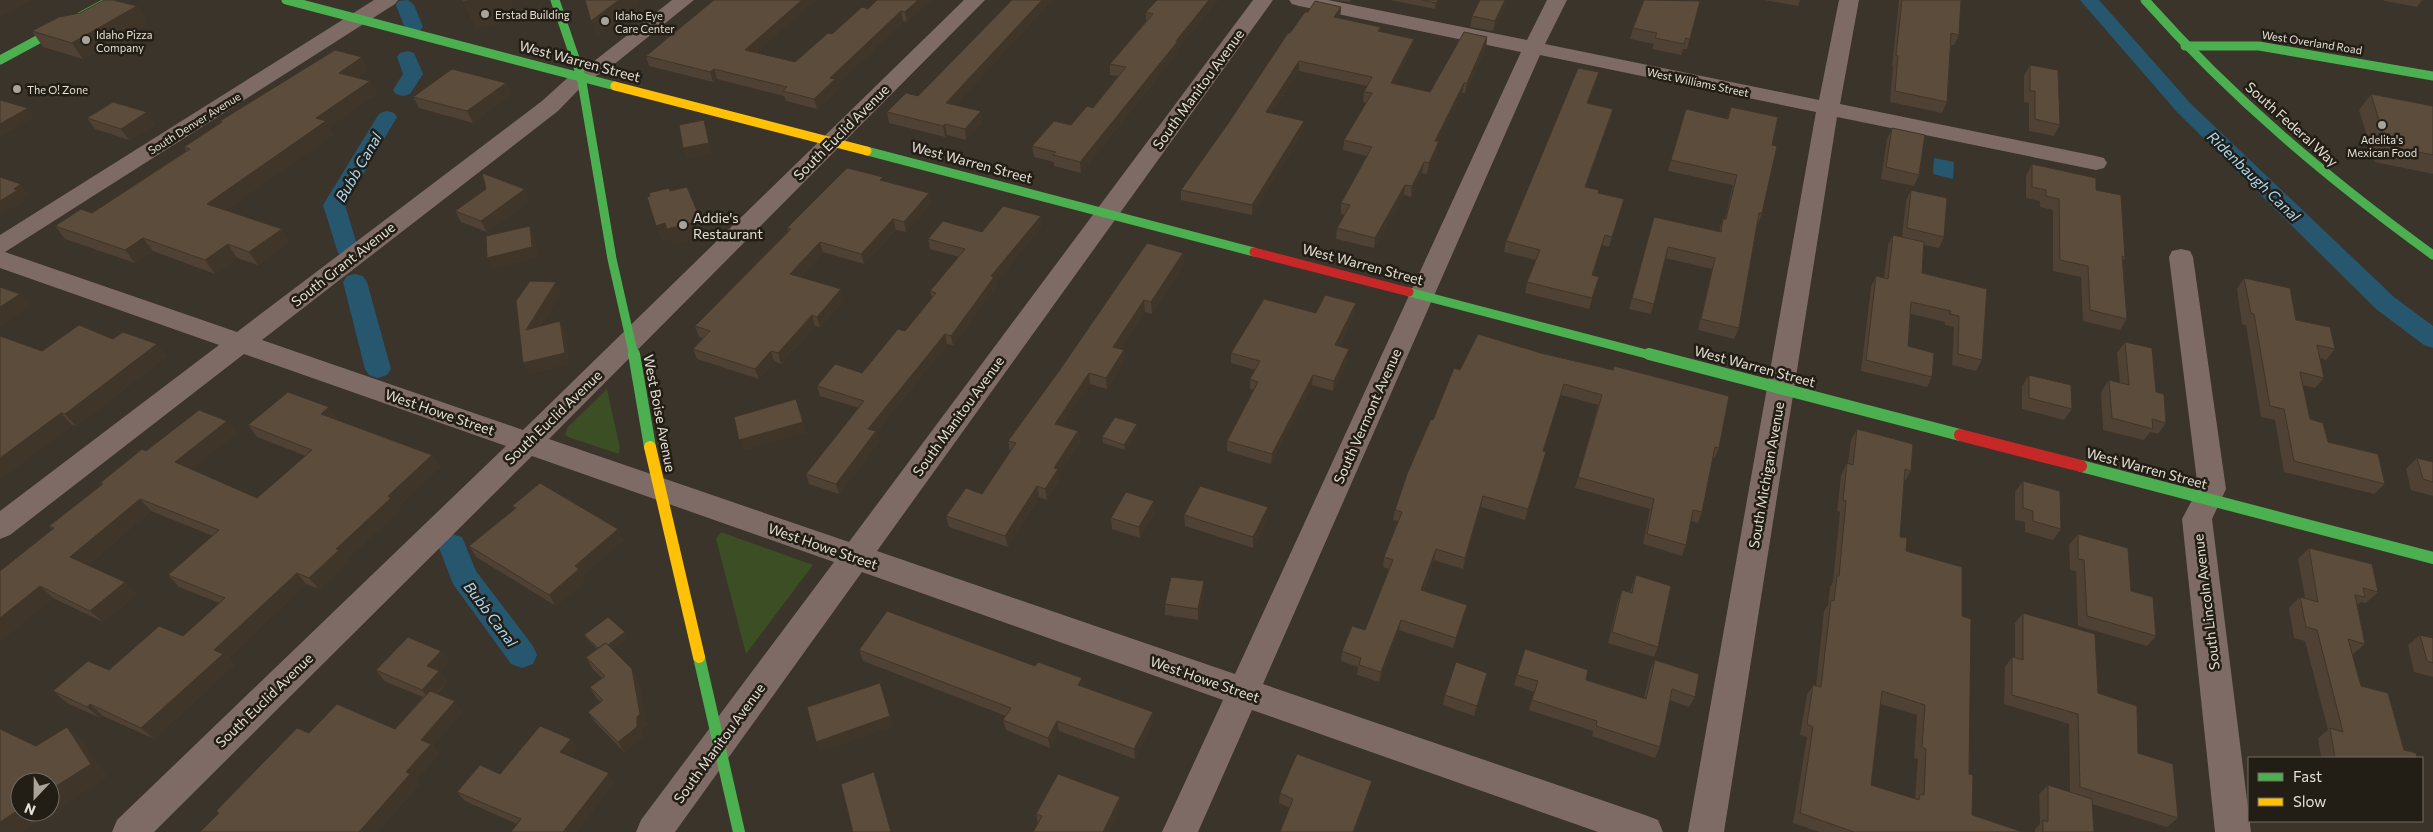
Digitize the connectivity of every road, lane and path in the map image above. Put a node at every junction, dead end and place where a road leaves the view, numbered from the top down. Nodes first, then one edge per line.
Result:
1 (111, 0) edge
2 (286, 0) edge
3 (388, 0) edge
4 (555, 0) edge
5 (684, 0) edge
6 (975, 0) edge
7 (1263, 0) edge
8 (1299, 0) edge
9 (1556, 0) edge
10 (1849, 0) edge
11 (2145, 0) edge
12 (359, 19) junction
13 (2185, 46) junction
14 (1533, 48) junction
15 (0, 60) edge
16 (581, 76) junction
17 (2433, 76) edge
18 (1828, 108) junction
19 (832, 142) junction
20 (2096, 164) dead end
21 (1107, 213) junction
22 (0, 246) edge
23 (2433, 255) edge
24 (2181, 257) dead end
25 (0, 259) edge
26 (1422, 295) junction
27 (632, 341) junction
28 (239, 343) junction
29 (1781, 388) junction
30 (526, 443) junction
31 (660, 489) junction
32 (2206, 499) junction
33 (0, 528) edge
34 (855, 557) junction
35 (2433, 558) edge
36 (1243, 692) junction
37 (718, 744) junction
38 (130, 832) edge
39 (654, 832) edge
40 (739, 832) edge
41 (1180, 832) edge
42 (1645, 832) edge
43 (1706, 832) edge
44 (2233, 832) edge

1 - 15 street
2 - 12 street, West Warren Street
3 - 12 street, South Denver Avenue
4 - 16 street, West Boise Avenue
5 - 16 street, South Grant Avenue
6 - 19 street, South Euclid Avenue
7 - 21 street, South Manitou Avenue
8 - 14 street, West Williams Street
9 - 14 street, South Vermont Avenue
10 - 18 street, South Michigan Avenue
11 - 13 street, South Federal Way
12 - 16 street, West Warren Street
12 - 22 street, South Denver Avenue
13 - 17 street, West Overland Road
13 - 23 street, South Federal Way
14 - 18 street, West Williams Street
14 - 26 street, South Vermont Avenue
16 - 19 street, West Warren Street
16 - 27 street, West Boise Avenue
16 - 28 street, South Grant Avenue
18 - 20 street, West Williams Street
18 - 29 street, South Michigan Avenue
19 - 21 street, West Warren Street
19 - 27 street, South Euclid Avenue
21 - 26 street, West Warren Street
21 - 34 street, South Manitou Avenue
24 - 32 street, South Lincoln Avenue
25 - 28 street, West Howe Street
26 - 29 street, West Warren Street
26 - 36 street, South Vermont Avenue
27 - 30 street, South Euclid Avenue
27 - 31 street, West Boise Avenue
28 - 30 street, West Howe Street
28 - 33 street, South Grant Avenue
29 - 32 street, West Warren Street
29 - 43 street, South Michigan Avenue
30 - 31 street, West Howe Street
30 - 38 street, South Euclid Avenue
31 - 34 street, West Howe Street
31 - 37 street, West Boise Avenue
32 - 35 street, West Warren Street
32 - 44 street, South Lincoln Avenue
34 - 36 street, West Howe Street
34 - 37 street, South Manitou Avenue
36 - 41 street, South Vermont Avenue
36 - 42 street, West Howe Street
37 - 39 street, South Manitou Avenue
37 - 40 street, West Boise Avenue

